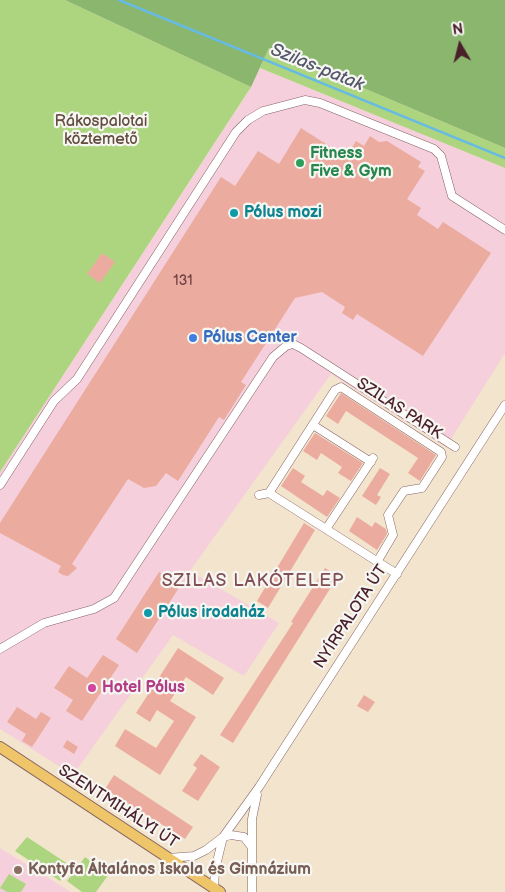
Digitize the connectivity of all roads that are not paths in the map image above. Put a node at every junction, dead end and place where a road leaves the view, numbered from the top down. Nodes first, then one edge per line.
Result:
1 (505, 230) edge
2 (505, 405) edge
3 (313, 425) junction
4 (455, 447) dead end
5 (0, 485) edge
6 (269, 493) junction
7 (259, 495) dead end
8 (326, 529) junction
9 (377, 562) junction
10 (397, 574) junction
11 (0, 648) edge
12 (0, 747) edge
13 (259, 787) junction
14 (223, 836) junction
15 (252, 847) junction
16 (168, 858) junction
17 (216, 891) edge
18 (252, 892) edge

1 - 5 street
2 - 10 street, NYÍRPALOTA ÚT
3 - 6 street, SZILAS PARK
3 - 8 street
3 - 9 street, SZILAS PARK
4 - 11 street
6 - 7 street
6 - 8 street
8 - 9 street
9 - 10 street
10 - 13 street, NYÍRPALOTA ÚT
12 - 16 main road, SZENTMIHÁLYI ÚT
13 - 14 street, NYÍRPALOTA ÚT
13 - 15 street, NYÍRPALOTA ÚT
14 - 15 street
14 - 16 street
14 - 17 street, NYÍRPALOTA ÚT
15 - 18 street, NYÍRPALOTA ÚT
16 - 17 main road, SZENTMIHÁLYI ÚT

